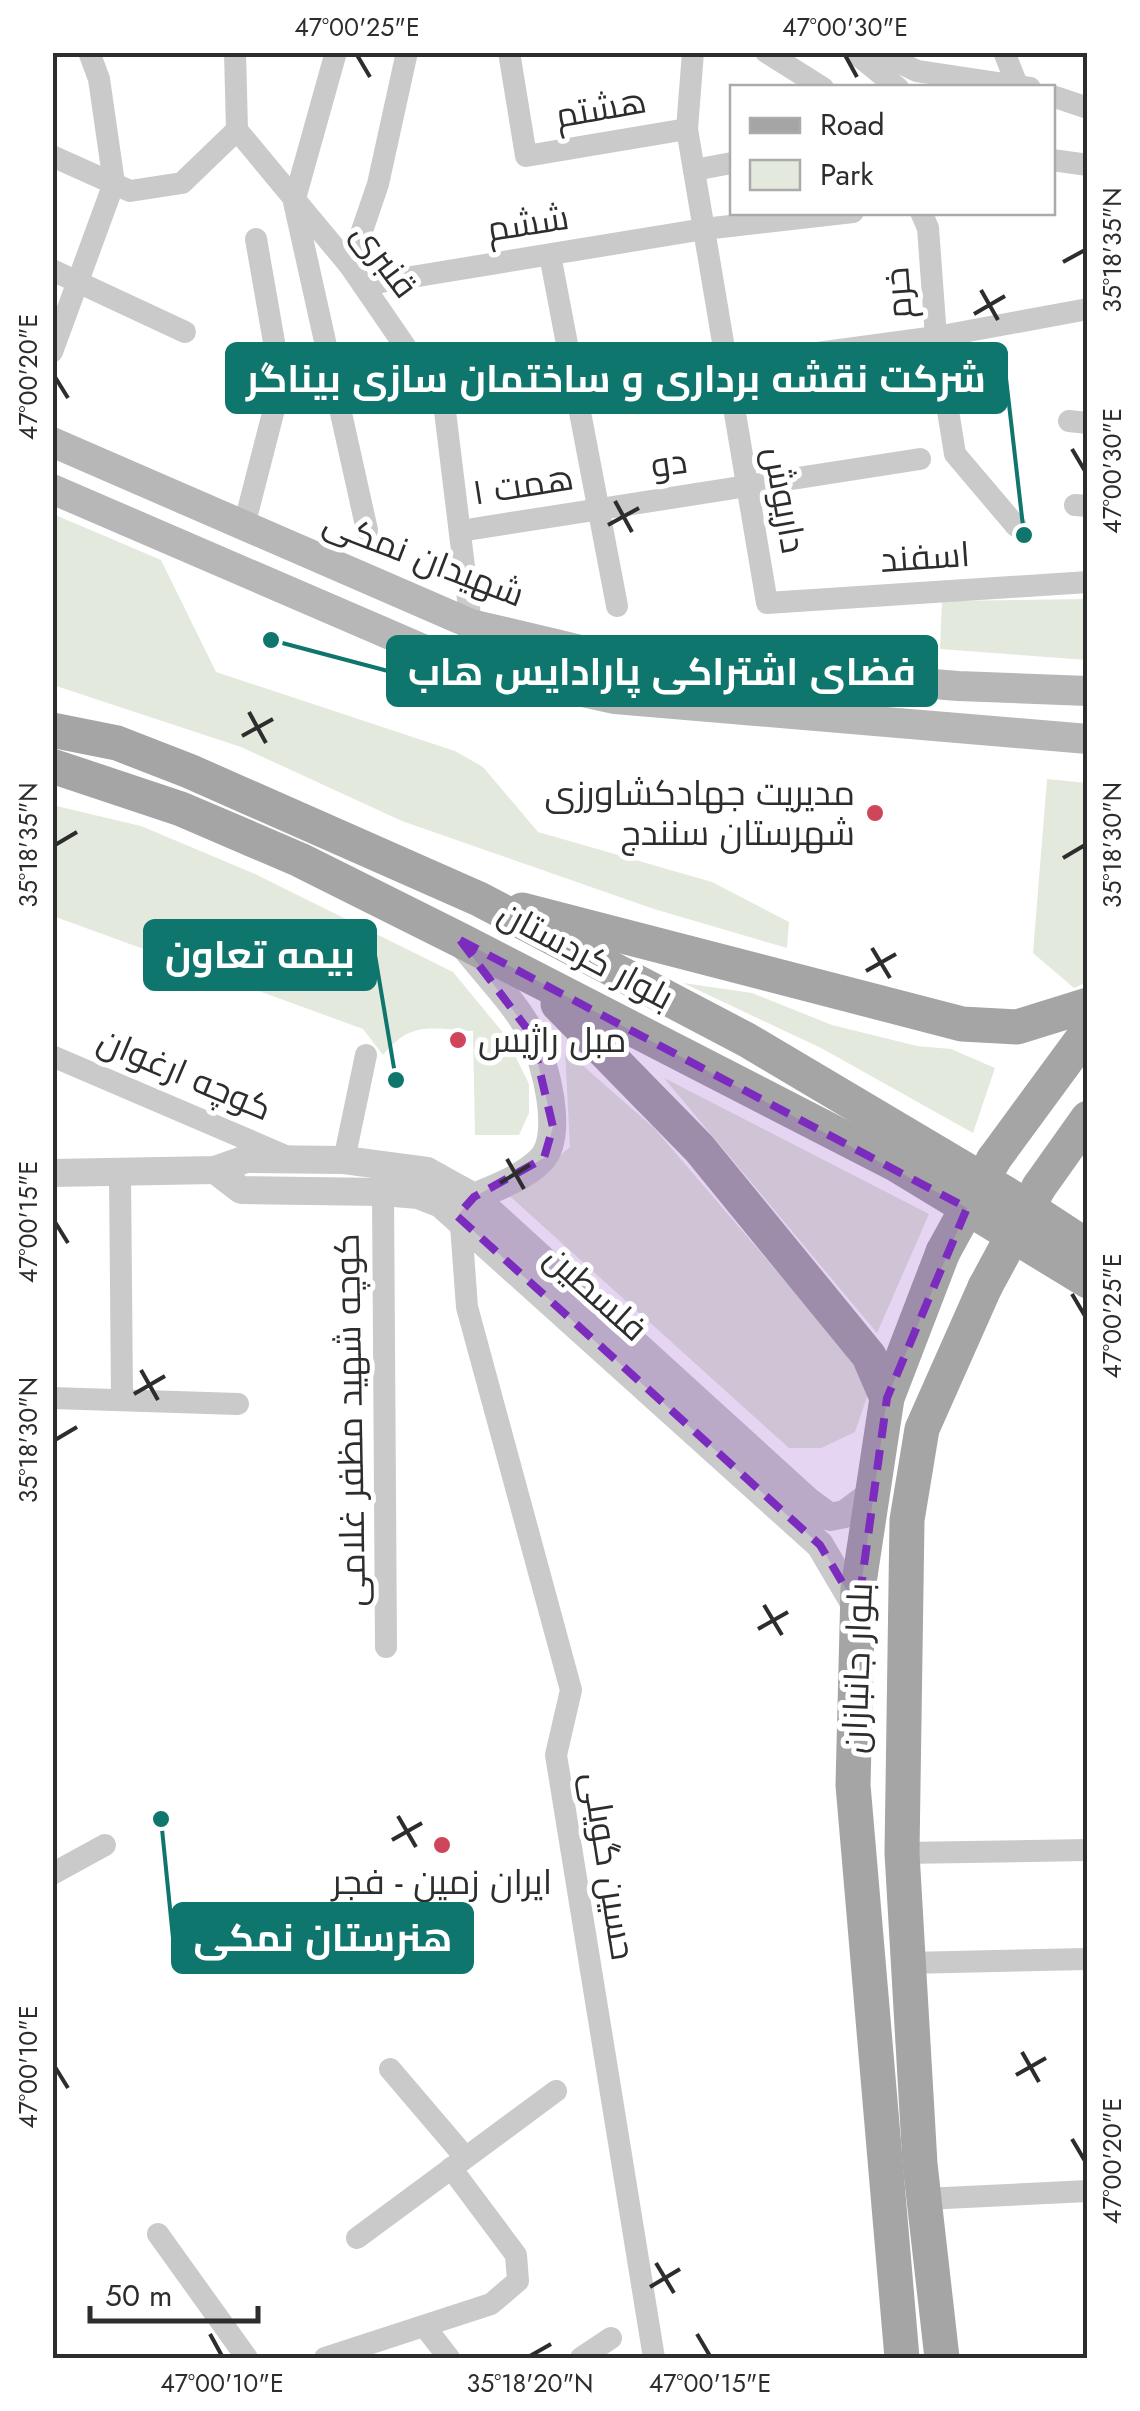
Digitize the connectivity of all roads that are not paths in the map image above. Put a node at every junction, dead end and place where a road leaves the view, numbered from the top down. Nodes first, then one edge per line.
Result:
1 (89, 52) edge
2 (235, 52) edge
3 (336, 52) edge
4 (408, 52) edge
5 (509, 52) edge
6 (692, 52) edge
7 (766, 52) edge
8 (854, 52) edge
9 (878, 52) edge
10 (1004, 52) edge
11 (818, 85) edge
12 (894, 85) edge
13 (1023, 85) edge
14 (1055, 97) edge
15 (1088, 108) edge
16 (687, 129) junction
17 (237, 130) junction
18 (52, 156) edge
19 (1055, 160) edge
20 (730, 164) edge
21 (1088, 165) edge
22 (694, 170) junction
23 (114, 183) junction
24 (294, 202) junction
25 (828, 215) edge
26 (922, 215) edge
27 (704, 230) junction
28 (256, 239) dead end
29 (550, 255) junction
30 (52, 270) edge
31 (357, 276) junction
32 (80, 279) junction
33 (1088, 309) edge
34 (185, 332) dead end
35 (936, 337) junction
36 (52, 352) edge
37 (726, 362) junction
38 (577, 388) junction
39 (444, 404) junction
40 (52, 442) edge
41 (920, 459) dead end
42 (748, 488) junction
43 (52, 489) edge
44 (599, 508) junction
45 (244, 526) junction
46 (1016, 526) dead end
47 (366, 530) dead end
48 (460, 532) junction
49 (1088, 582) edge
50 (767, 603) joint
51 (617, 606) dead end
52 (471, 624) junction
53 (1088, 690) edge
54 (52, 730) edge
55 (1088, 739) edge
56 (52, 766) edge
57 (479, 899) junction
58 (460, 940) junction
59 (536, 982) junction
60 (1088, 1005) edge
61 (1088, 1031) edge
62 (531, 1034) junction
63 (366, 1055) dead end
64 (52, 1056) edge
65 (1088, 1118) edge
66 (1088, 1139) edge
67 (289, 1157) junction
68 (344, 1160) junction
69 (214, 1170) junction
70 (52, 1173) edge
71 (120, 1174) junction
72 (1044, 1179) junction
73 (383, 1192) junction
74 (466, 1206) junction
75 (1088, 1247) edge
76 (1088, 1281) edge
77 (52, 1398) edge
78 (122, 1398) junction
79 (887, 1398) junction
80 (238, 1404) dead end
81 (870, 1496) junction
82 (858, 1609) junction
83 (386, 1647) dead end
84 (105, 1845) dead end
85 (1088, 1850) edge
86 (902, 1854) junction
87 (52, 1874) edge
88 (1088, 1959) edge
89 (908, 1963) junction
90 (390, 2069) dead end
91 (556, 2091) dead end
92 (458, 2162) junction
93 (1088, 2190) edge
94 (924, 2198) junction
95 (158, 2234) dead end
96 (357, 2238) dead end
97 (425, 2326) junction
98 (611, 2338) dead end
99 (248, 2358) edge
100 (325, 2358) edge
101 (449, 2358) edge
102 (581, 2358) edge
103 (654, 2358) edge
104 (902, 2358) edge
105 (942, 2358) edge

1 - 23 street
2 - 17 street
3 - 24 street
4 - 31 street
5 - 16 street, هشتم
6 - 16 street, داریوش
7 - 11 street
8 - 12 street
9 - 13 street
10 - 13 street
14 - 15 street
16 - 22 street, داریوش
17 - 23 street
17 - 24 street, قنبری
18 - 23 street
19 - 21 street
20 - 22 street
22 - 27 street, داریوش
23 - 32 street
24 - 31 street, قنبری
24 - 47 street
25 - 27 street, ششم
26 - 35 street, خرم
27 - 29 street, ششم
27 - 37 street, داریوش
28 - 45 street
29 - 31 street, ششم
29 - 38 street
30 - 32 street
31 - 39 street, قنبری
32 - 34 street
32 - 36 street
33 - 35 street
35 - 37 street
35 - 46 street, خرم
37 - 38 street
37 - 42 street, داریوش
38 - 39 street
38 - 44 street
39 - 48 street, قنبری
40 - 45 main road, شهیدان نمکی
41 - 42 street, دو
42 - 44 street, دو
42 - 50 street, داریوش
43 - 55 main road
44 - 48 street, همت ۱
44 - 51 street
45 - 52 main road, شهیدان نمکی
48 - 52 street, قنبری
49 - 50 street, اسفند
52 - 53 main road, شهیدان نمکی
54 - 57 main road, بلوار کردستان
56 - 58 main road, بلوار کردستان
57 - 60 main road
57 - 75 main road, بلوار کردستان
58 - 59 main road, بلوار کردستان
58 - 62 street
59 - 62 street
59 - 76 main road, بلوار کردستان
59 - 79 main road
61 - 79 main road, بلوار جانبازان, bridge
62 - 74 street
63 - 68 street
64 - 67 street, کوچه ارغوان
65 - 72 main road, بلوار جانبازان
66 - 72 main road
67 - 68 street, فلسطین
67 - 69 street, فلسطین
68 - 74 street, فلسطین
69 - 71 street, فلسطین
69 - 73 street, فلسطین
70 - 71 street, فلسطین
71 - 78 street
72 - 86 main road, بلوار جانبازان, bridge
73 - 74 street, فلسطین
73 - 83 street, کوچه شهید مظفر غلامی
74 - 81 street, فلسطین
74 - 82 street, فلسطین
74 - 103 street, حسین گویلی
77 - 78 street
78 - 80 street
79 - 81 main road, بلوار جانبازان
81 - 82 main road, بلوار جانبازان
82 - 104 main road, بلوار جانبازان
84 - 87 street
85 - 86 street
86 - 89 main road, بلوار جانبازان
88 - 89 street
89 - 94 main road, بلوار جانبازان
90 - 92 street
91 - 92 street
92 - 96 street
92 - 97 street
93 - 94 street
94 - 105 main road, بلوار جانبازان
95 - 99 street
97 - 100 street
97 - 101 street
98 - 102 street

